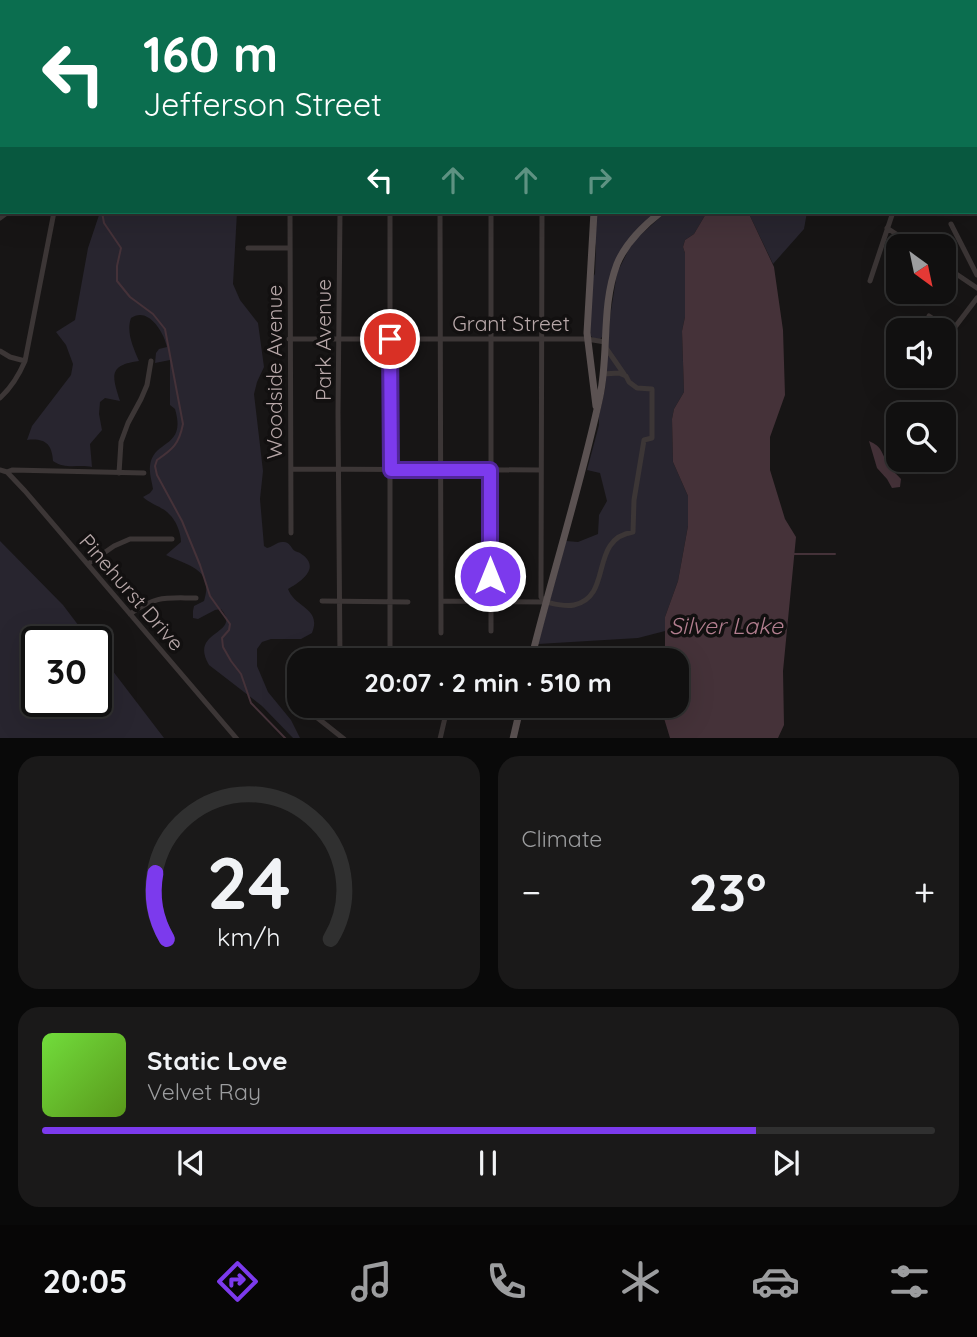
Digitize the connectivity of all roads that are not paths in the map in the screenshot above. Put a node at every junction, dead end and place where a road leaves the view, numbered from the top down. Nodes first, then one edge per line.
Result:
1 (54, 214) edge
2 (290, 214) edge
3 (340, 214) edge
4 (390, 214) edge
5 (440, 214) edge
6 (491, 214) edge
7 (542, 214) edge
8 (594, 214) edge
9 (659, 214) edge
10 (892, 214) edge
11 (951, 224) dead end
12 (887, 228) junction
13 (896, 234) edge
14 (248, 248) dead end
15 (290, 248) junction
16 (956, 274) edge
17 (977, 275) edge
18 (870, 281) dead end
19 (977, 288) edge
20 (977, 298) edge
21 (929, 316) dead end
22 (289, 339) junction
23 (339, 339) junction
24 (390, 339) junction
25 (440, 339) junction
26 (491, 339) junction
27 (541, 339) junction
28 (587, 339) junction
29 (605, 344) junction
30 (0, 351) edge
31 (25, 361) junction
32 (151, 361) dead end
33 (603, 374) junction
34 (626, 376) junction
35 (0, 398) edge
36 (597, 411) junction
37 (291, 469) junction
38 (339, 469) junction
39 (391, 470) junction
40 (441, 470) junction
41 (490, 470) junction
42 (541, 470) junction
43 (4, 471) edge
44 (119, 473) junction
45 (144, 473) dead end
46 (291, 533) dead end
47 (172, 539) dead end
48 (88, 564) junction
49 (196, 598) dead end
50 (322, 601) dead end
51 (339, 601) junction
52 (441, 601) junction
53 (390, 602) junction
54 (408, 602) dead end
55 (490, 602) junction
56 (546, 602) junction
57 (130, 614) junction
58 (491, 631) dead end
59 (441, 633) dead end
60 (340, 648) edge
61 (390, 648) edge
62 (534, 648) edge
63 (318, 718) edge
64 (445, 718) edge
65 (518, 718) edge
66 (237, 738) edge
67 (344, 738) edge
68 (440, 738) edge
69 (513, 738) edge

1 - 31 street
2 - 15 street, Woodside Avenue
3 - 23 street, Park Avenue
4 - 24 street
5 - 25 street
6 - 26 street
7 - 27 street
8 - 28 main road
9 - 29 main road
10 - 12 street
11 - 17 street
12 - 13 street
12 - 18 street
14 - 15 street
15 - 22 street, Woodside Avenue
16 - 19 street
20 - 21 street
22 - 23 street, Grant Street
22 - 37 street, Woodside Avenue
23 - 24 street, Grant Street
23 - 38 street, Park Avenue
24 - 25 street, Grant Street
24 - 39 street
25 - 26 street, Grant Street
25 - 40 street
26 - 27 street, Grant Street
26 - 41 street
27 - 28 street, Grant Street
27 - 42 street
28 - 29 street, Grant Street
28 - 36 main road
29 - 33 main road
29 - 34 street
30 - 31 street
31 - 35 street
32 - 44 street
33 - 34 street
33 - 36 main road
34 - 56 street
36 - 56 main road
37 - 38 street
37 - 46 street, Woodside Avenue
38 - 39 street
38 - 51 street, Park Avenue
39 - 40 street
39 - 53 street
40 - 41 street
40 - 52 street
41 - 42 street
41 - 55 street
42 - 56 street
43 - 44 street
43 - 48 street, Pinehurst Drive
44 - 45 street
47 - 48 street
48 - 57 street, Pinehurst Drive
49 - 57 street
50 - 51 street
51 - 53 street
51 - 60 street, Park Avenue
52 - 55 street
52 - 59 street
53 - 54 street
53 - 61 street
55 - 56 street
55 - 58 street
56 - 62 main road
57 - 66 street, Pinehurst Drive
63 - 67 street
64 - 68 street
65 - 69 main road

